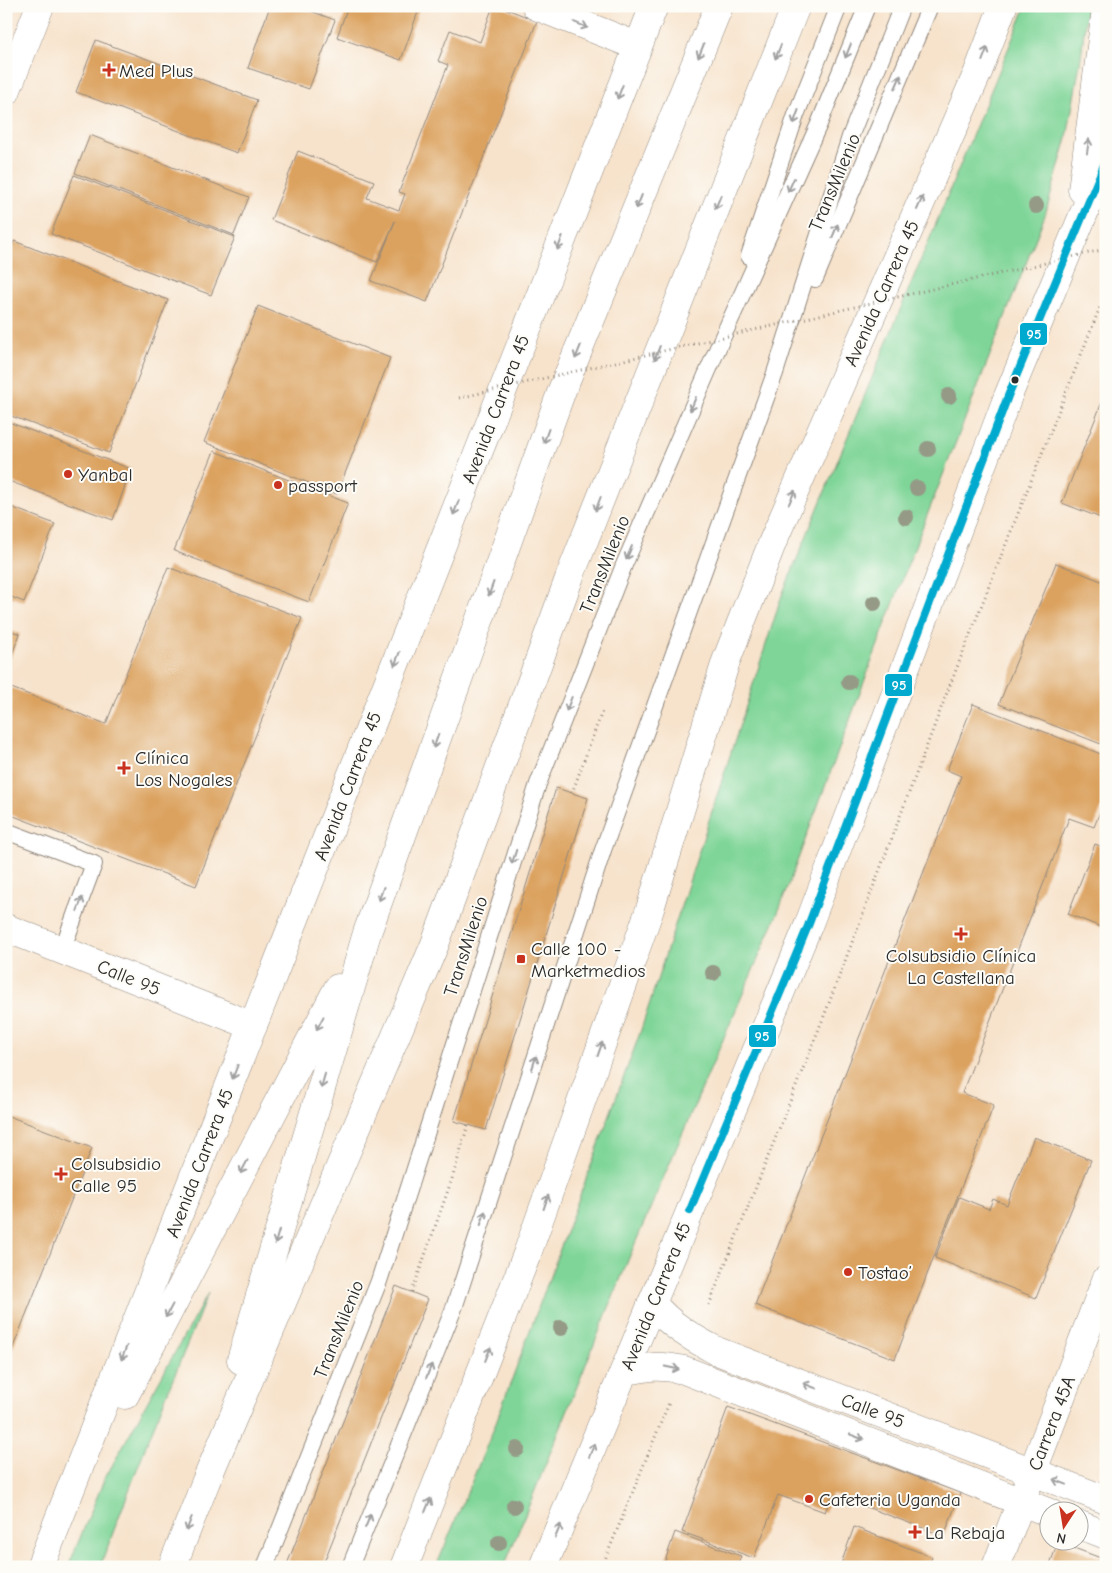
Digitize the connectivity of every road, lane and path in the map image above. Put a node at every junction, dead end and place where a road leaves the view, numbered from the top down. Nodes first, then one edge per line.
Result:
1 (40, 6) edge
2 (536, 6) edge
3 (654, 6) edge
4 (720, 6) edge
5 (796, 6) edge
6 (838, 6) edge
7 (867, 6) edge
8 (902, 6) edge
9 (930, 6) edge
10 (1003, 6) edge
11 (1106, 9) edge
12 (638, 46) junction
13 (6, 92) edge
14 (1106, 160) edge
15 (1077, 229) junction
16 (1106, 249) edge
17 (1106, 292) edge
18 (720, 343) junction
19 (775, 373) junction
20 (459, 398) dead end
21 (6, 831) edge
22 (6, 928) edge
23 (367, 933) junction
24 (62, 950) junction
25 (253, 1026) junction
26 (468, 1125) dead end
27 (1106, 1280) edge
28 (412, 1292) dead end
29 (652, 1303) junction
30 (695, 1340) junction
31 (684, 1370) junction
32 (624, 1372) junction
33 (1033, 1471) junction
34 (206, 1481) junction
35 (1106, 1500) edge
36 (1021, 1502) junction
37 (1040, 1509) edge
38 (59, 1519) junction
39 (1090, 1529) edge
40 (1106, 1535) edge
41 (40, 1567) edge
42 (172, 1567) edge
43 (265, 1567) edge
44 (350, 1567) edge
45 (404, 1567) edge
46 (544, 1567) edge
47 (602, 1567) edge
48 (996, 1567) edge

1 - 13 main road
2 -> 12 main road
3 - 12 main road, Avenida Carrera 45
4 -> 23 main road
5 -> 34 main road
6 -> 18 lane, TransMilenio
7 -> 18 lane, TransMilenio
8 - 19 lane, TransMilenio
19 -> 9 lane, TransMilenio
45 -> 10 main road, Avenida Carrera 45
15 -> 11 main road
12 -> 25 main road, Avenida Carrera 45
14 - 15 main road, Avenida Carrera 45
15 - 29 main road, Avenida Carrera 45
16 - 20 path, bridge
17 - 30 path
18 -> 43 lane, TransMilenio
44 -> 19 lane, TransMilenio
24 -> 21 lane
22 - 24 main road, Calle 95
23 -> 34 main road
23 -> 38 main road
24 - 25 main road, Calle 95
25 -> 38 main road, Avenida Carrera 45
26 - 28 path
27 - 33 main road, Carrera 45A
29 - 30 main road, Calle 95
29 - 32 main road, Avenida Carrera 45
33 -> 30 main road, Calle 95
32 -> 31 main road, Calle 95
31 -> 36 main road, Calle 95
31 - 47 path
46 -> 32 main road, Avenida Carrera 45
35 -> 33 main road, Calle 95
33 - 36 main road, Carrera 45A
34 -> 42 main road
36 - 37 main road, Calle 95
36 - 48 main road, Carrera 45A
38 - 41 main road, Avenida Carrera 45
39 - 40 main road

